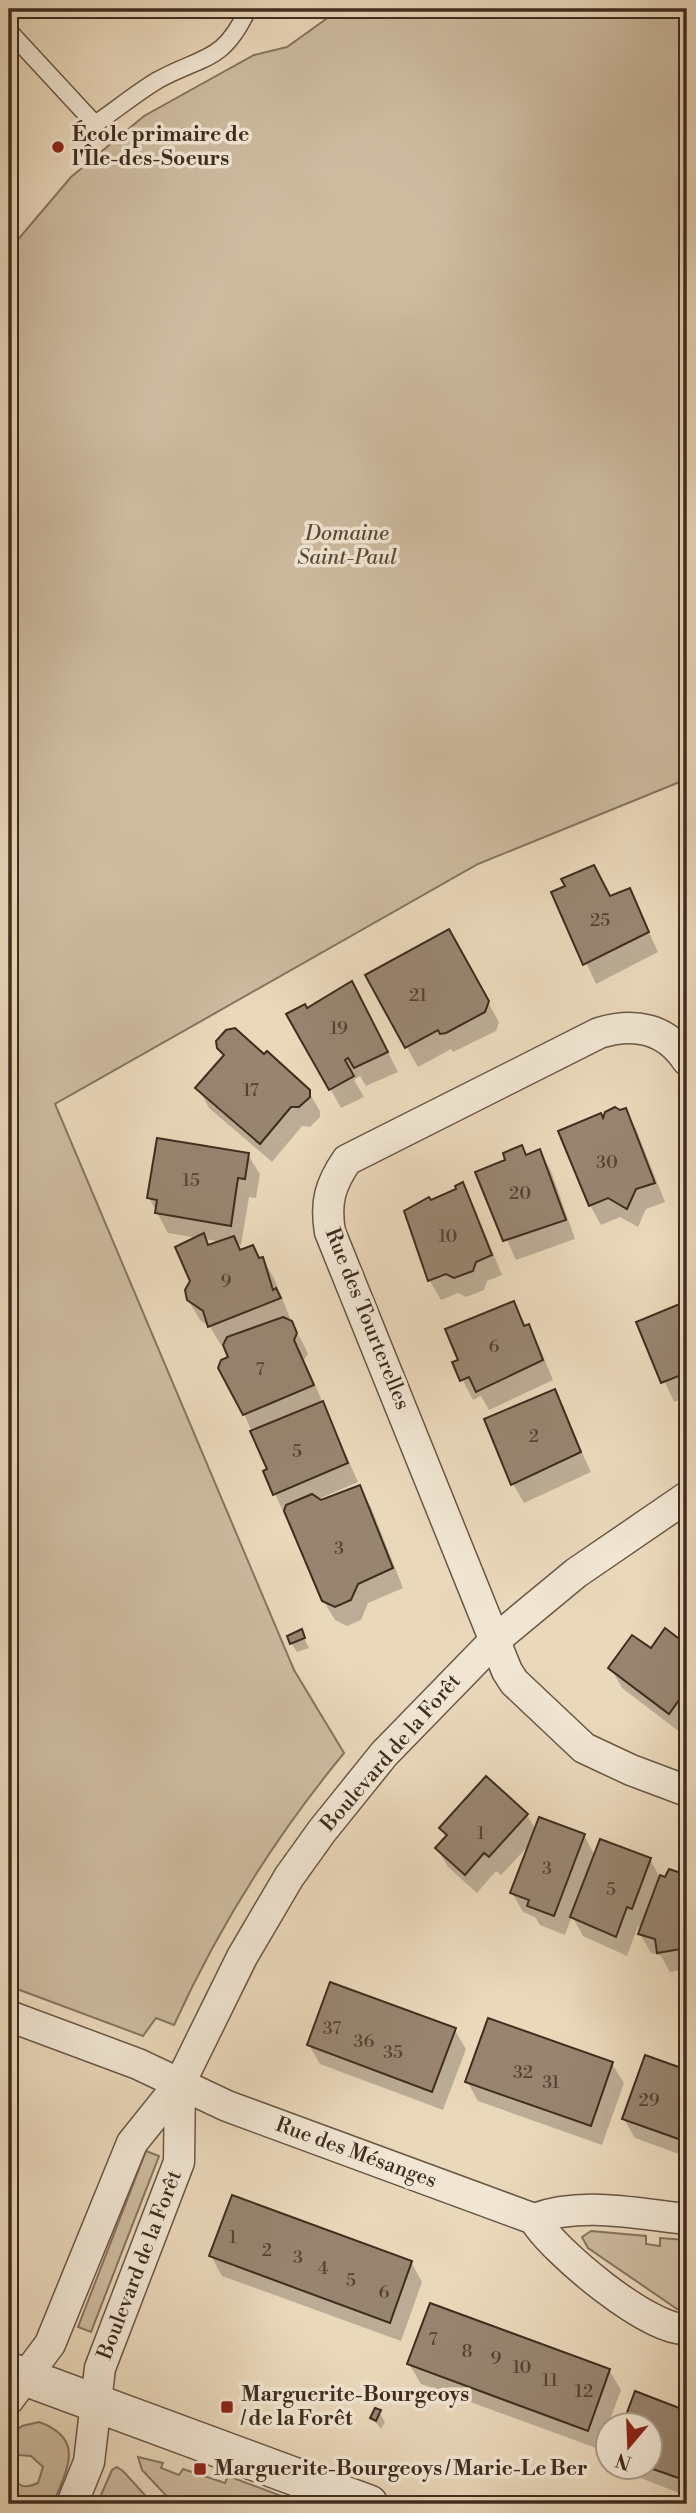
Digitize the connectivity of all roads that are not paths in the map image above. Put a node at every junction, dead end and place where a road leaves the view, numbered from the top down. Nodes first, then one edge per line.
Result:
1 (247, 9) edge
2 (9, 31) edge
3 (687, 1060) edge
4 (687, 1497) edge
5 (495, 1640) junction
6 (687, 1791) edge
7 (9, 2016) edge
8 (180, 2084) junction
9 (534, 2219) junction
10 (687, 2219) edge
11 (687, 2329) edge
12 (15, 2382) edge
13 (97, 2403) junction
14 (72, 2504) edge
15 (369, 2504) edge

1 - 2 lane
3 - 5 street, Rue des Tourterelles
4 - 5 street, Boulevard de la Forêt
5 - 6 street, Rue des Tourterelles
5 - 8 street, Boulevard de la Forêt
7 - 8 street, Rue des Mésanges
8 - 9 street, Rue des Mésanges
8 - 12 street, Boulevard de la Forêt
8 - 13 street, Boulevard de la Forêt
9 - 10 street
9 - 11 street
12 - 13 street
13 - 14 street, Boulevard de la Forêt
13 - 15 street

